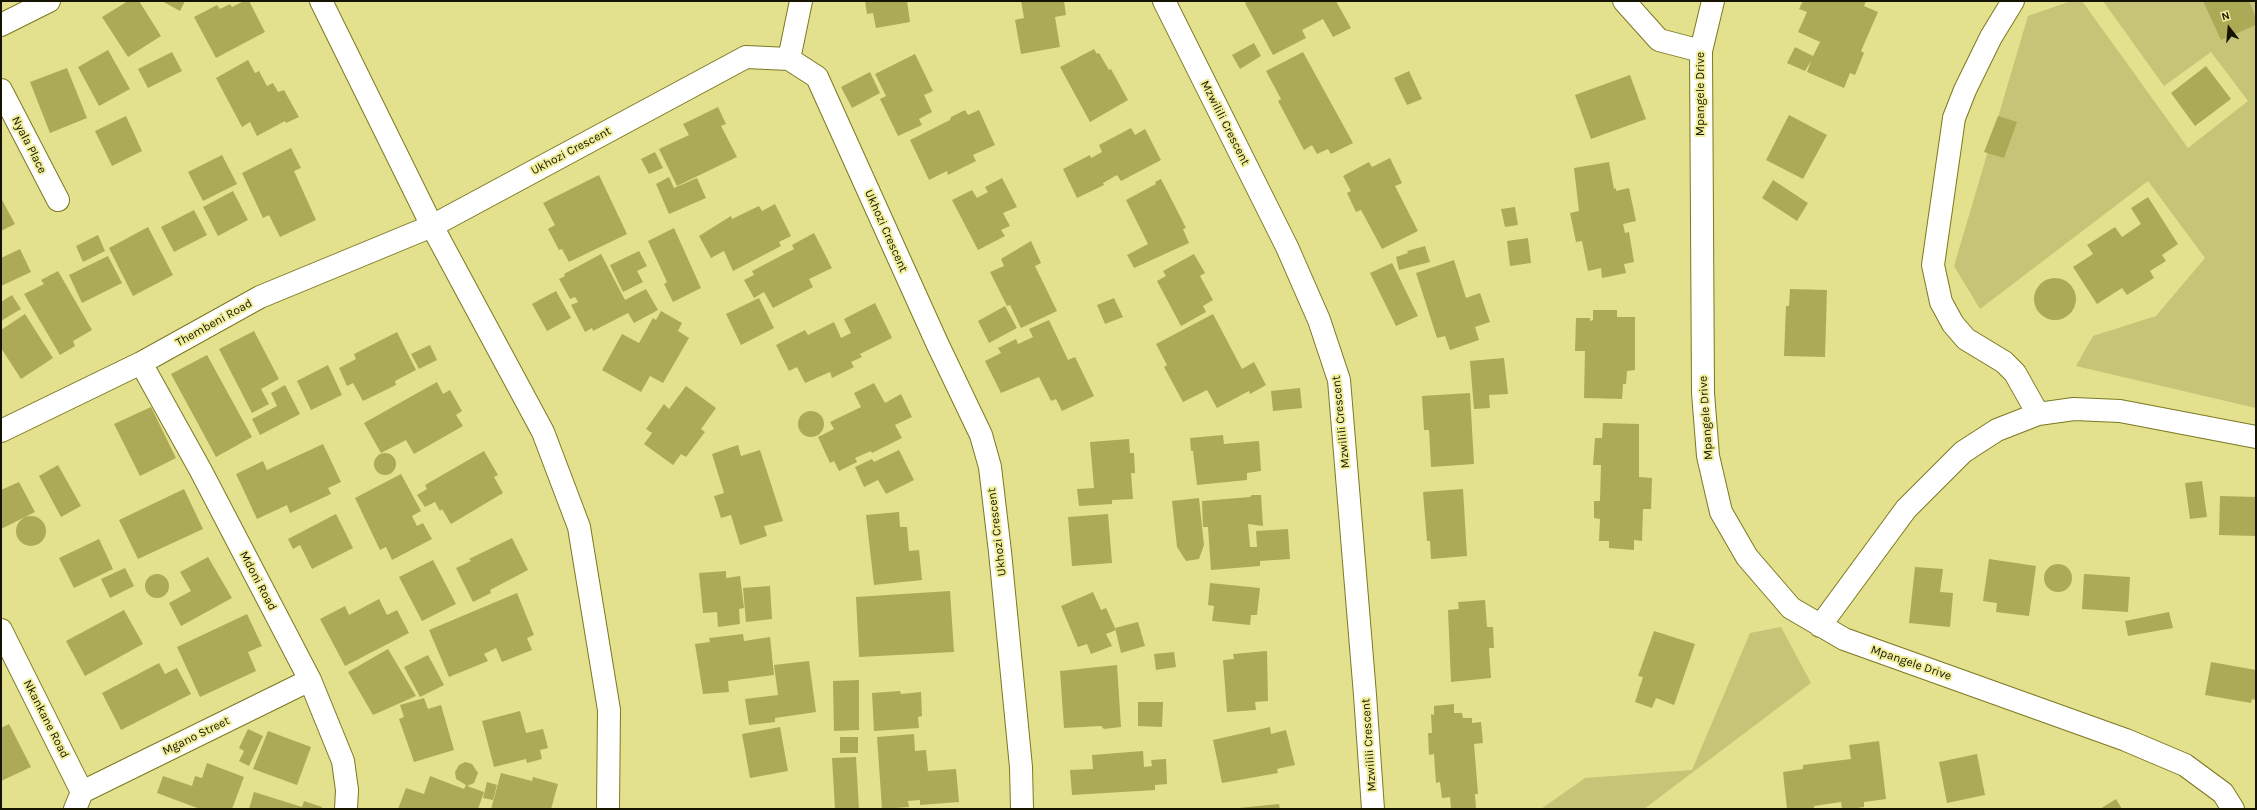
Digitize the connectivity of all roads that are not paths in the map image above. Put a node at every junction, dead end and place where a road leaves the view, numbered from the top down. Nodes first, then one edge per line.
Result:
1 (49, 1) edge
2 (321, 1) edge
3 (801, 1) edge
4 (1164, 1) edge
5 (1624, 1) edge
6 (1713, 1) edge
7 (2014, 1) edge
8 (1, 26) edge
9 (1701, 51) junction
10 (790, 59) junction
11 (1, 90) edge
12 (58, 200) dead end
13 (432, 226) junction
14 (141, 362) junction
15 (2038, 414) junction
16 (1, 431) edge
17 (2256, 437) edge
18 (1820, 626) junction
19 (1, 630) edge
20 (310, 680) junction
21 (79, 800) edge
22 (346, 809) edge
23 (608, 809) edge
24 (1022, 809) edge
25 (1373, 809) edge
26 (2233, 809) edge

1 - 8 street
2 - 13 street
3 - 10 street
4 - 25 street, Mzwilili Crescent
5 - 9 street
6 - 9 street, Mpangele Drive
7 - 15 street
9 - 18 street, Mpangele Drive
10 - 13 street, Ukhozi Crescent
10 - 24 street, Ukhozi Crescent
11 - 12 street, Nyala Place
13 - 14 street, Thembeni Road
13 - 23 street
14 - 16 street, Thembeni Road
14 - 20 street, Mdoni Road
15 - 17 street
15 - 18 street
18 - 26 street, Mpangele Drive
19 - 21 street, Nkankane Road
20 - 21 street, Mgano Street
20 - 22 street, Mdoni Road

